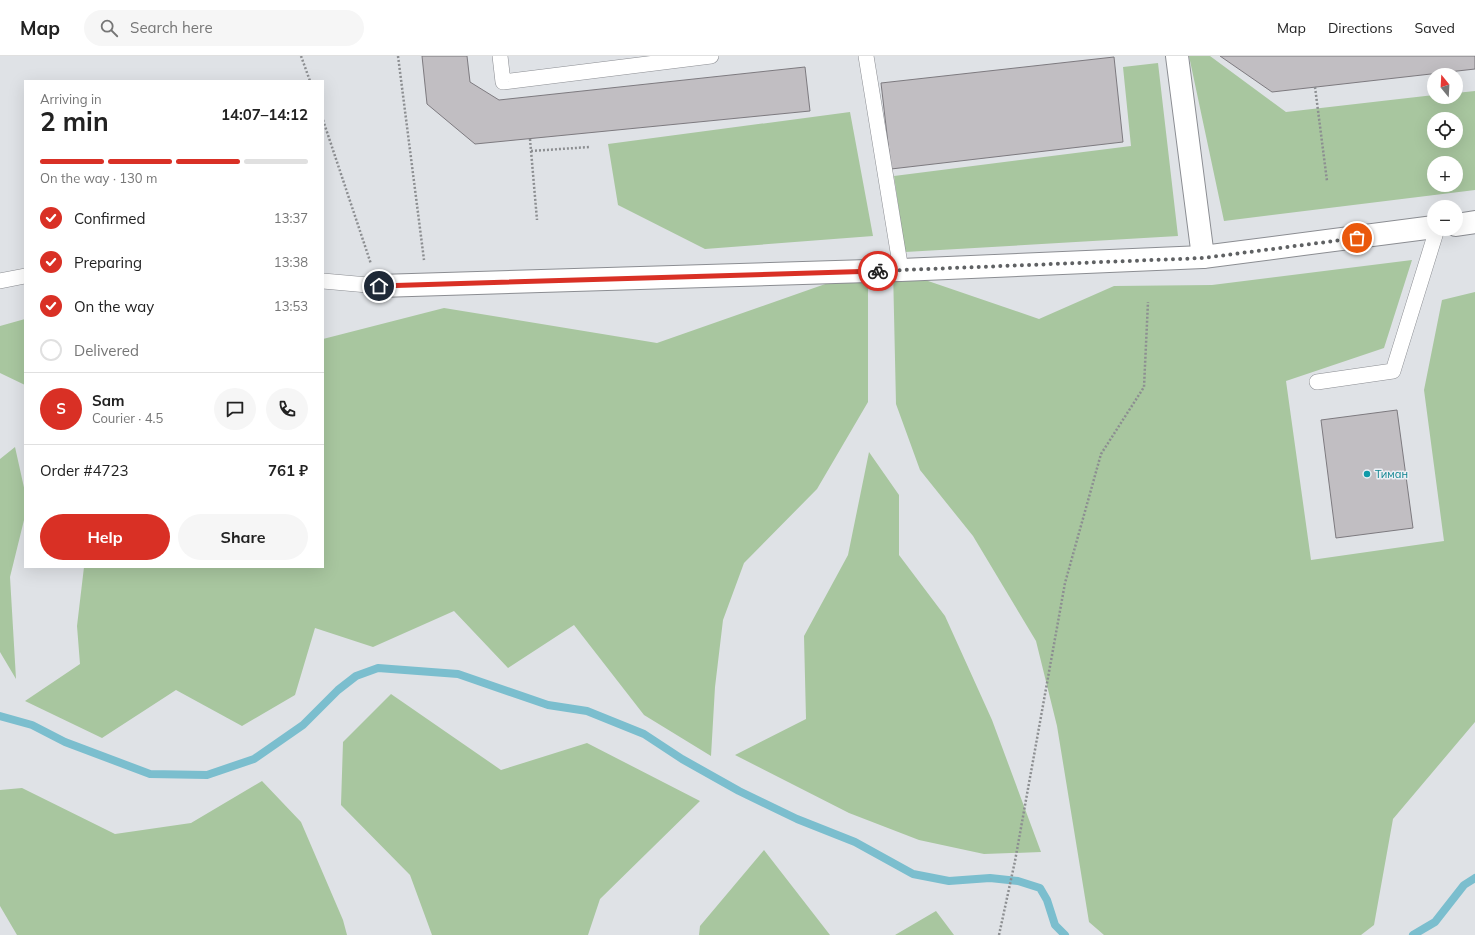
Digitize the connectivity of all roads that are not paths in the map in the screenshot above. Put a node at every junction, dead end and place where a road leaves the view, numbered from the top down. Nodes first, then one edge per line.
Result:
1 (500, 56) edge
2 (711, 56) edge
3 (866, 56) edge
4 (1177, 56) edge
5 (1475, 222) edge
6 (1463, 224) edge
7 (1427, 229) edge
8 (1435, 236) edge
9 (1203, 258) junction
10 (901, 270) junction
11 (24, 276) edge
12 (0, 280) edge
13 (324, 281) edge
14 (379, 286) joint
15 (1316, 382) dead end

1 - 2 lane
3 - 10 lane
4 - 9 street
5 - 6 street
7 - 9 street
8 - 15 lane
9 - 10 street
10 - 14 street
11 - 12 lane
13 - 14 lane

